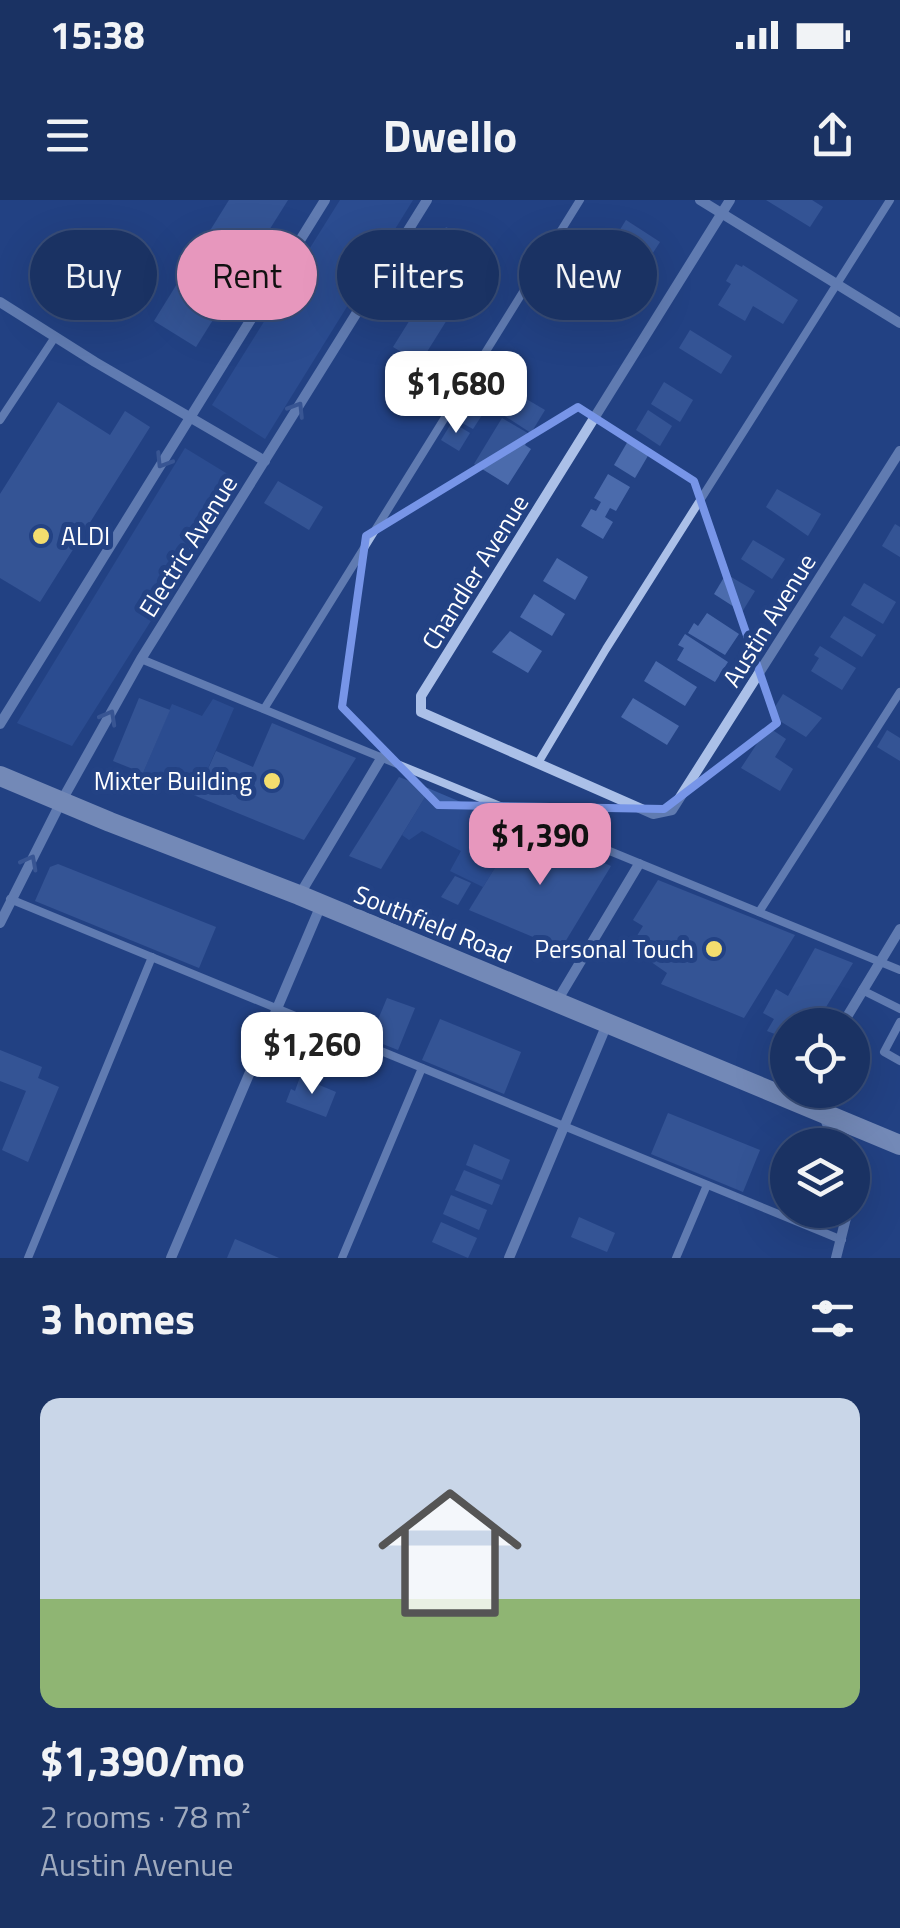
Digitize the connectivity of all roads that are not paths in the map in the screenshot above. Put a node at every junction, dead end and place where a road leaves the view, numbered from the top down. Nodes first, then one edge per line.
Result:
1 (326, 200) edge
2 (426, 200) edge
3 (580, 200) edge
4 (700, 200) edge
5 (730, 200) edge
6 (890, 200) edge
7 (722, 213) junction
8 (837, 284) junction
9 (0, 302) edge
10 (900, 322) edge
11 (55, 337) junction
12 (191, 416) junction
13 (0, 420) edge
14 (900, 452) edge
15 (265, 461) junction
16 (141, 659) junction
17 (900, 692) edge
18 (264, 709) junction
19 (0, 724) edge
20 (382, 757) junction
21 (538, 764) junction
22 (0, 776) edge
23 (62, 802) junction
24 (639, 864) junction
25 (300, 895) junction
26 (10, 899) junction
27 (321, 905) junction
28 (759, 912) junction
29 (0, 923) edge
30 (900, 929) edge
31 (152, 957) junction
32 (879, 961) junction
33 (900, 970) edge
34 (862, 990) junction
35 (557, 1002) junction
36 (277, 1008) junction
37 (852, 1008) edge
38 (900, 1009) edge
39 (900, 1022) edge
40 (607, 1024) junction
41 (900, 1060) edge
42 (422, 1068) junction
43 (822, 1108) edge
44 (822, 1112) junction
45 (564, 1126) junction
46 (829, 1128) edge
47 (900, 1145) edge
48 (707, 1185) junction
49 (844, 1228) edge
50 (842, 1240) junction
51 (28, 1258) edge
52 (170, 1258) edge
53 (342, 1258) edge
54 (509, 1258) edge
55 (676, 1258) edge
56 (836, 1258) edge

1 - 12 street
15 -> 2 street, Electric Avenue
3 - 18 lane
4 - 7 street
5 - 7 street, Chandler Avenue
6 - 8 lane
7 - 8 street
7 - 21 street, Chandler Avenue
8 - 10 street
8 - 21 lane
9 - 11 street
11 - 12 street
11 - 13 lane
12 - 15 street
12 -> 19 street
14 - 21 street, Austin Avenue
15 - 16 street, Electric Avenue
16 - 18 lane
23 -> 16 street, Electric Avenue
17 - 28 lane
18 - 20 lane
20 - 24 lane
20 - 25 street
22 - 23 main road, Southfield Road
23 - 25 main road, Southfield Road
26 -> 23 street, Electric Avenue
24 - 28 lane
24 - 35 street
25 - 27 main road, Southfield Road
26 - 29 street, Electric Avenue
26 - 31 lane
27 - 35 main road, Southfield Road
27 - 36 street
28 - 32 lane
30 - 32 street
31 - 36 lane
31 - 51 lane
32 - 33 lane
32 - 34 street
34 - 37 street
34 - 38 lane
35 - 40 main road, Southfield Road
36 - 42 lane
36 - 52 street
39 - 41 lane
40 - 44 main road, Southfield Road
40 - 45 street
42 - 45 lane
42 - 53 lane
43 - 44 street
44 - 46 street
44 - 47 main road, Southfield Road
45 - 48 lane
45 - 54 street
48 - 50 lane
48 - 55 lane
49 - 50 street
50 - 56 street

